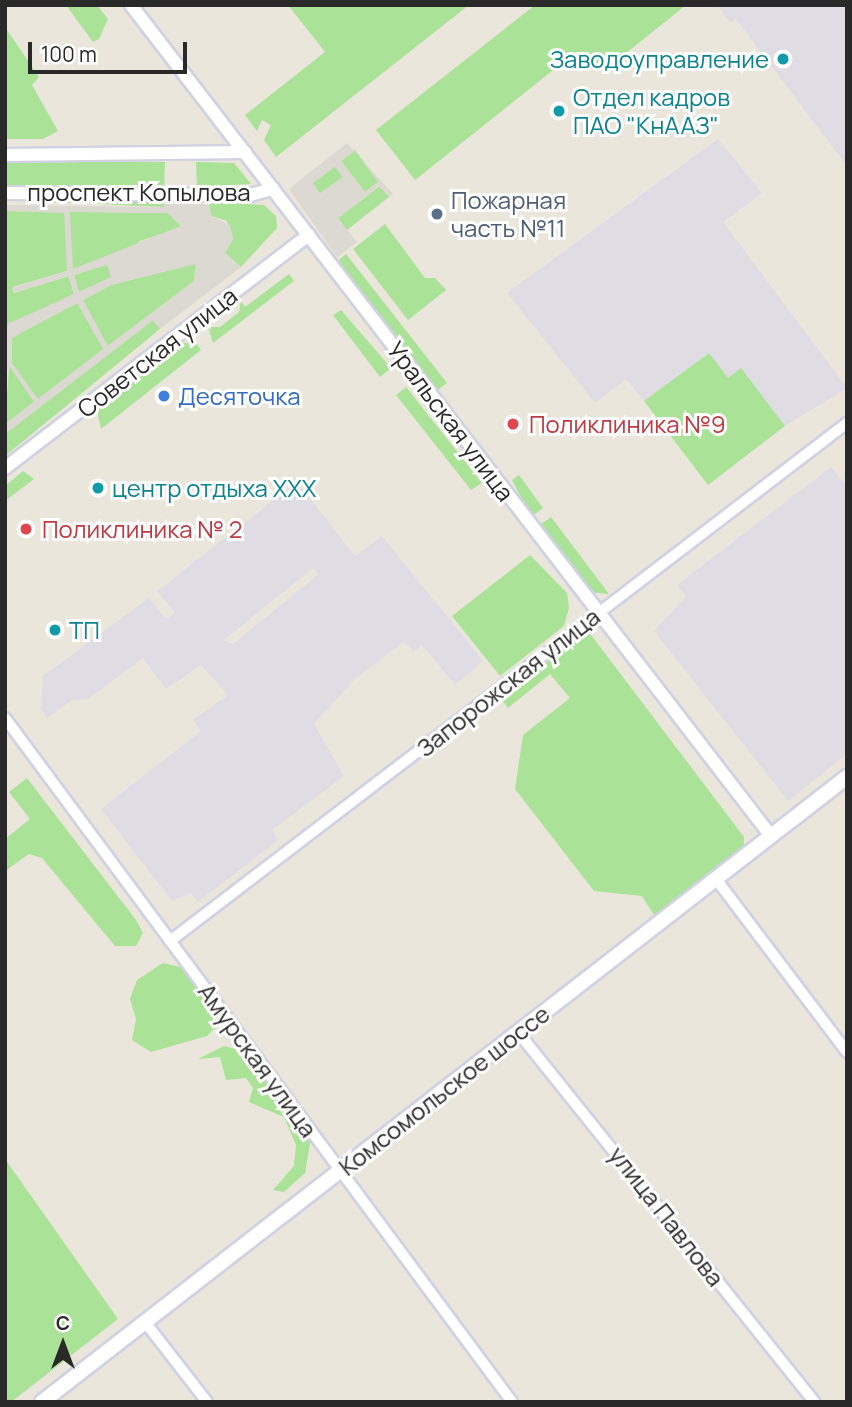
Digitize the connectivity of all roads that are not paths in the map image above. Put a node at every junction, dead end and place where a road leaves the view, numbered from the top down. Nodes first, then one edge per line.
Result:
1 (131, 5) edge
2 (245, 152) junction
3 (5, 155) edge
4 (273, 188) junction
5 (5, 193) edge
6 (309, 235) junction
7 (847, 423) edge
8 (5, 468) edge
9 (597, 612) junction
10 (5, 718) edge
11 (847, 778) edge
12 (771, 836) junction
13 (716, 879) junction
14 (170, 940) junction
15 (518, 1032) junction
16 (847, 1052) edge
17 (340, 1171) junction
18 (145, 1322) junction
19 (42, 1402) edge
20 (207, 1402) edge
21 (512, 1402) edge
22 (814, 1402) edge

1 - 2 street, Уральская улица
2 - 3 street, проспект Копылова
2 - 4 street, Уральская улица
4 - 5 street, проспект Копылова
4 - 6 street, Уральская улица
6 - 8 street, Советская улица
6 - 9 street, Уральская улица
7 - 9 street, Запорожская улица
9 - 12 street, Уральская улица
9 - 14 street, Запорожская улица
10 - 14 street, Амурская улица
11 - 12 main road, Комсомольское шоссе
12 - 13 main road, Комсомольское шоссе
13 - 15 main road, Комсомольское шоссе
13 - 16 street
14 - 17 street, Амурская улица
15 - 17 main road, Комсомольское шоссе
15 - 22 street, улица Павлова
17 - 18 main road, Комсомольское шоссе
17 - 21 street, Амурская улица
18 - 19 main road, Комсомольское шоссе
18 - 20 street

